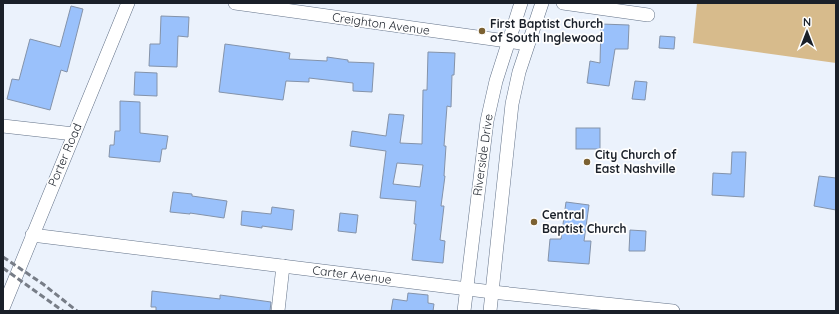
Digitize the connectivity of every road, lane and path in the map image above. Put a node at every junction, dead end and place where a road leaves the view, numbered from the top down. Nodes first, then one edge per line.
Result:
1 (128, 3) edge
2 (235, 3) edge
3 (521, 3) edge
4 (542, 3) edge
5 (564, 3) edge
6 (648, 15) dead end
7 (508, 41) junction
8 (528, 44) junction
9 (3, 126) edge
10 (74, 134) junction
11 (32, 234) junction
12 (283, 266) junction
13 (467, 289) junction
14 (492, 292) junction
15 (3, 308) edge
16 (614, 308) edge
17 (278, 311) edge
18 (464, 311) edge
19 (490, 311) edge
20 (673, 311) edge

1 - 10 street, Porter Road
2 - 7 street, Creighton Avenue
3 - 7 street, Riverside Drive
4 - 8 street, Riverside Drive
5 - 6 street
7 - 8 street, Creighton Avenue
7 - 13 street, Riverside Drive
8 - 14 street, Riverside Drive
9 - 10 street
10 - 11 street, Porter Road
11 - 12 street, Carter Avenue
11 - 15 street, Porter Road
12 - 13 street, Carter Avenue
12 - 17 street
13 - 14 street, Carter Avenue
13 - 18 street, Riverside Drive
14 - 16 street, Carter Avenue
14 - 19 street, Riverside Drive
16 - 20 street, Carter Avenue

